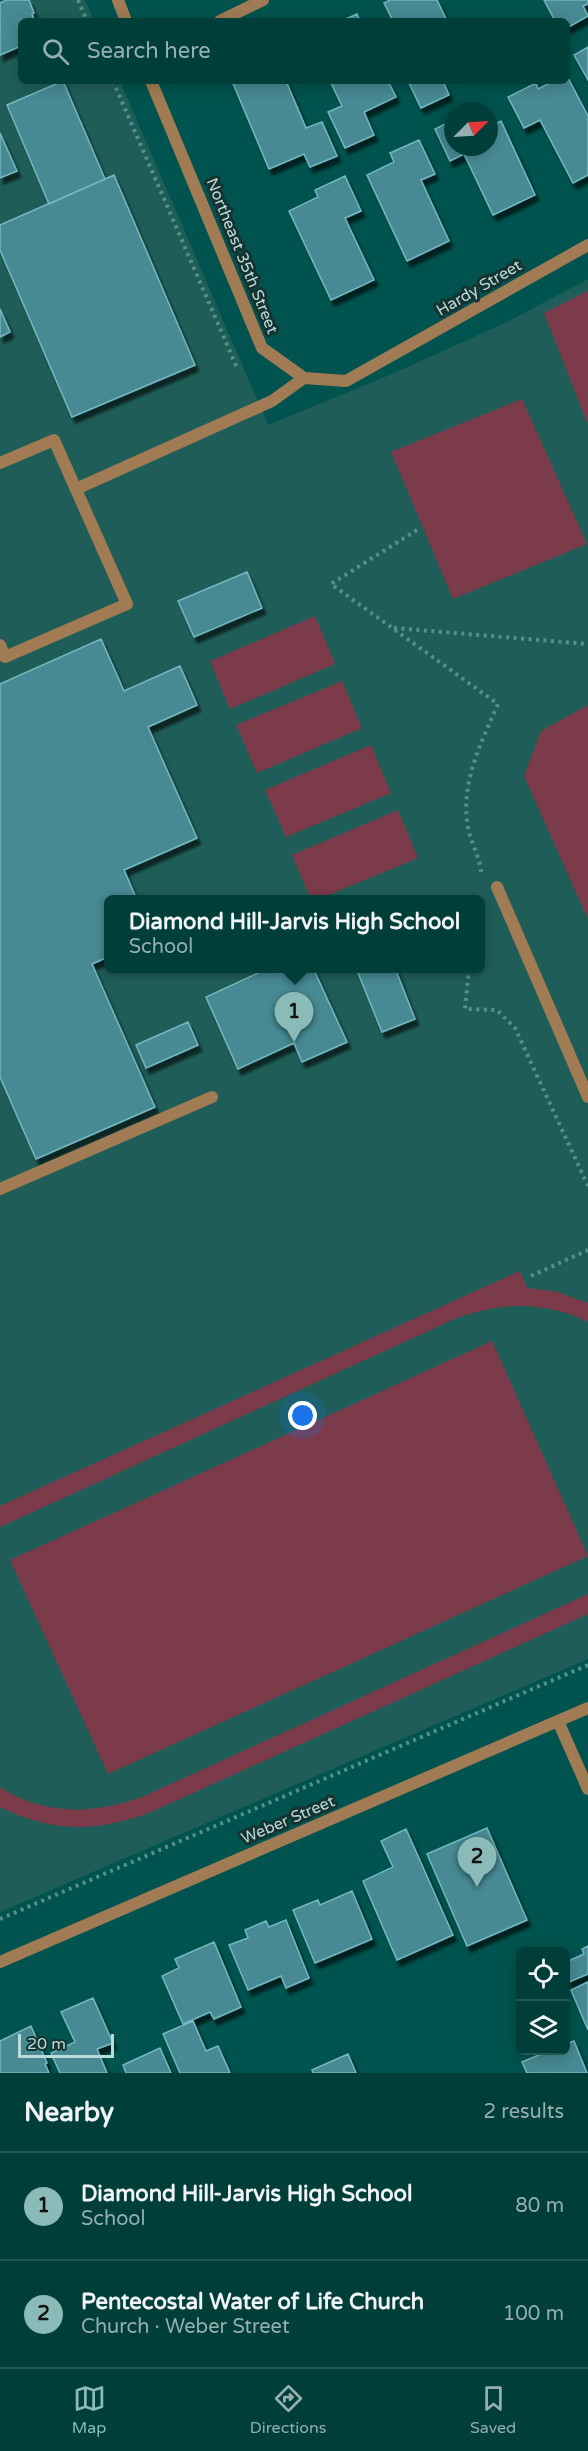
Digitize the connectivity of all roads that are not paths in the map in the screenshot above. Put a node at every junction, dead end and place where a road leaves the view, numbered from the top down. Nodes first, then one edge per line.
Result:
1 (118, 0) edge
2 (263, 0) edge
3 (125, 18) edge
4 (226, 18) edge
5 (152, 84) edge
6 (588, 245) edge
7 (304, 378) junction
8 (0, 463) edge
9 (76, 489) junction
10 (0, 645) edge
11 (497, 887) dead end
12 (212, 1097) dead end
13 (588, 1097) edge
14 (0, 1189) edge
15 (588, 1708) edge
16 (558, 1721) junction
17 (588, 1789) edge
18 (0, 1962) edge

1 - 3 street
2 - 4 street
5 - 7 street, Northeast 35th Street
6 - 7 street, Hardy Street
7 - 9 street
8 - 9 street
9 - 10 street
11 - 13 street
12 - 14 street
15 - 16 street, Weber Street
16 - 17 street
16 - 18 street, Weber Street

